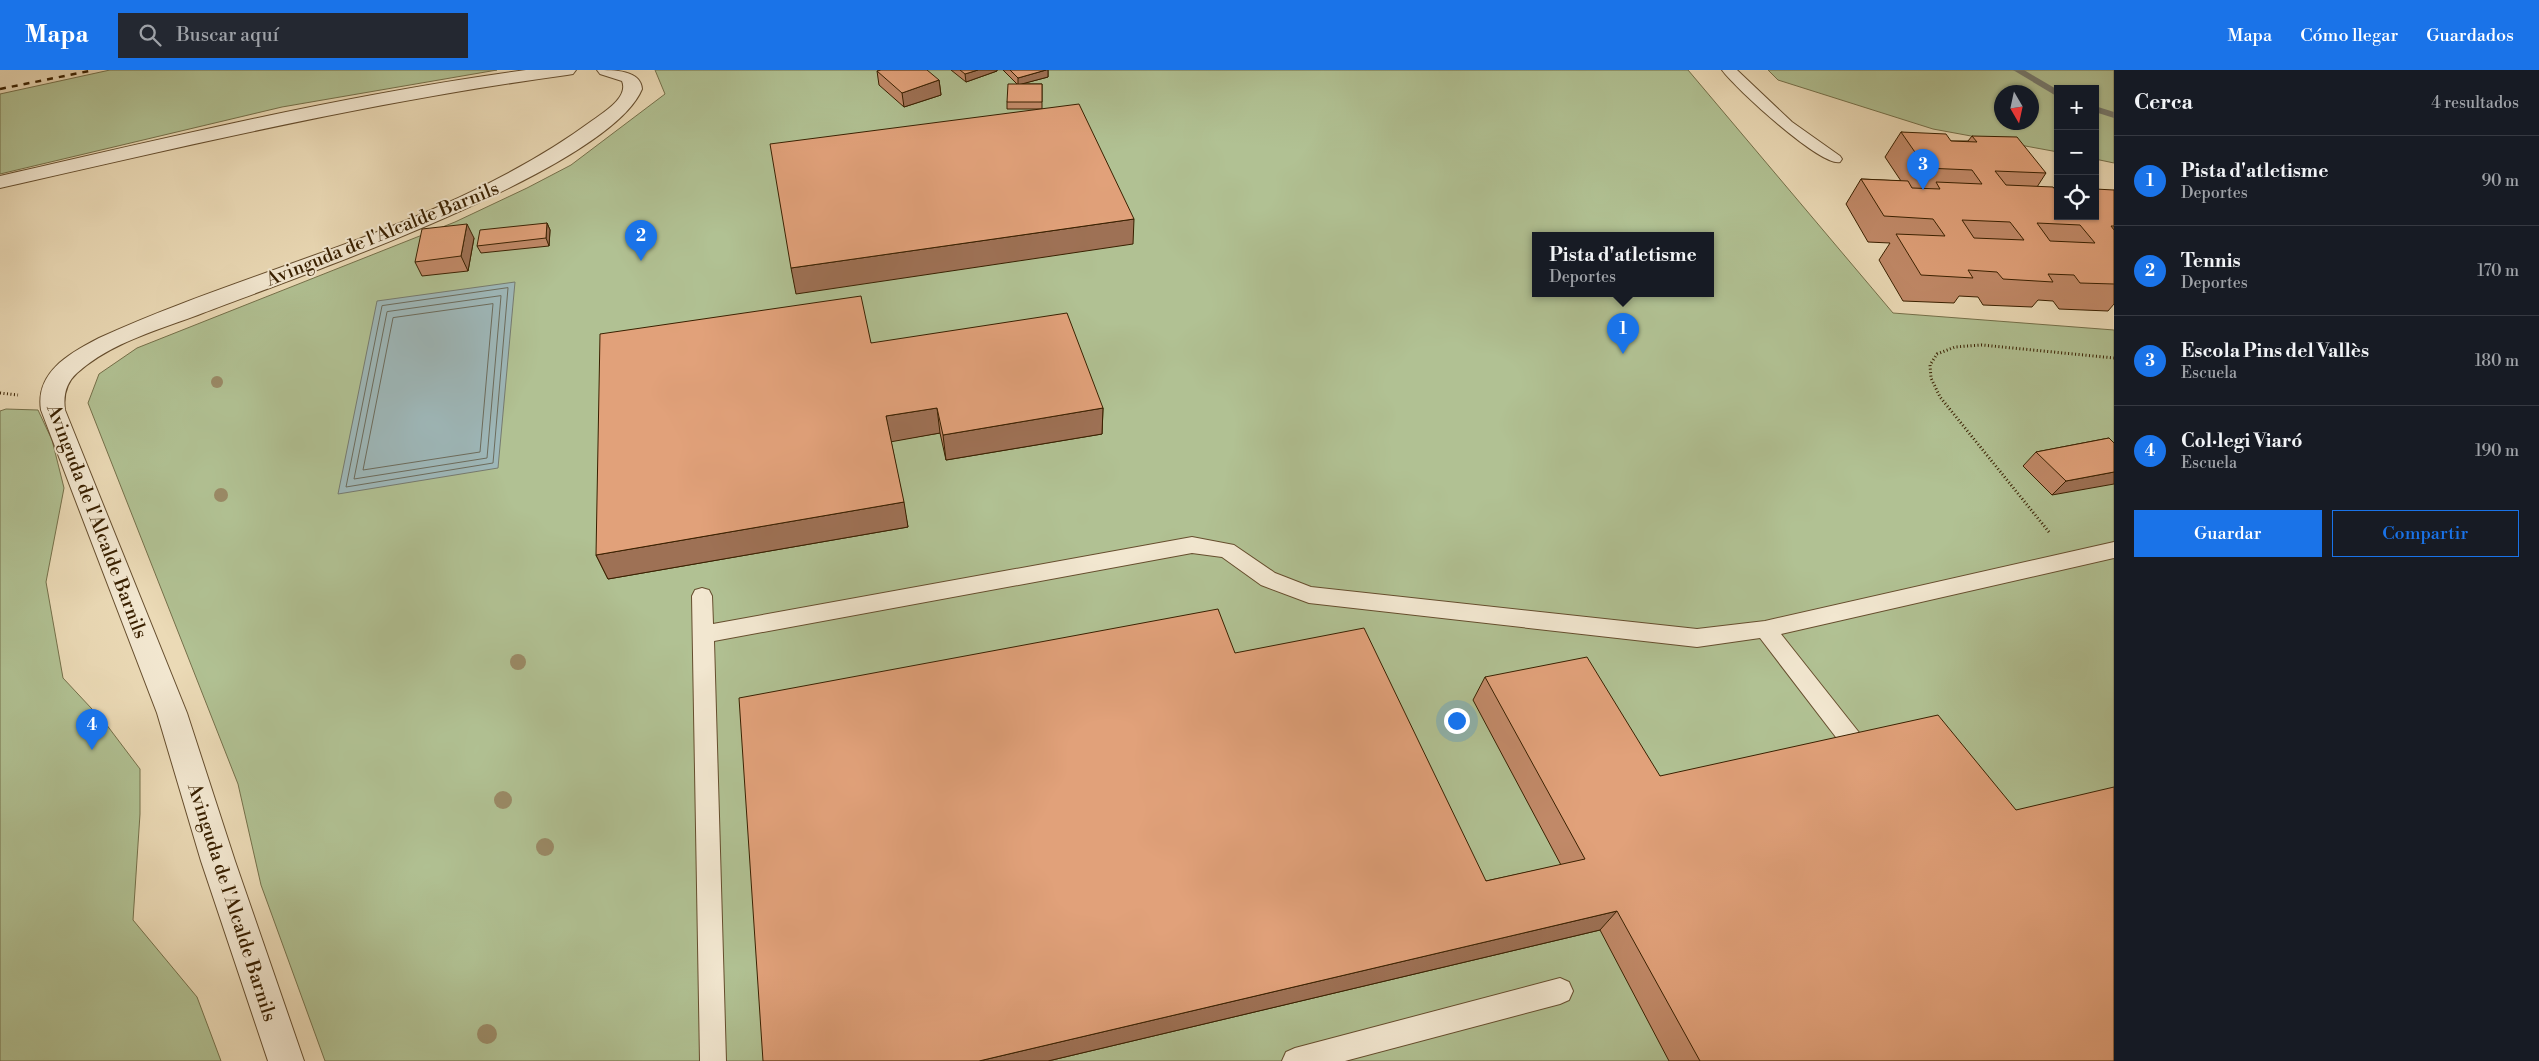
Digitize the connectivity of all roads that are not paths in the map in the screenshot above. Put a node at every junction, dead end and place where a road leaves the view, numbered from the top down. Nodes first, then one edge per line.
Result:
1 (568, 70) edge
2 (606, 70) edge
3 (1729, 70) edge
4 (1835, 159) dead end
5 (0, 182) edge
6 (2114, 550) edge
7 (702, 596) dead end
8 (1765, 629) junction
9 (703, 634) junction
10 (1853, 742) edge
11 (1560, 992) dead end
12 (286, 1061) edge
13 (713, 1061) edge
14 (1295, 1061) edge

1 - 5 street
2 - 12 street, Avinguda de l'Alcalde Barnils
3 - 4 lane
6 - 8 lane
7 - 9 lane
8 - 9 lane
8 - 10 lane
9 - 13 lane
11 - 14 lane

